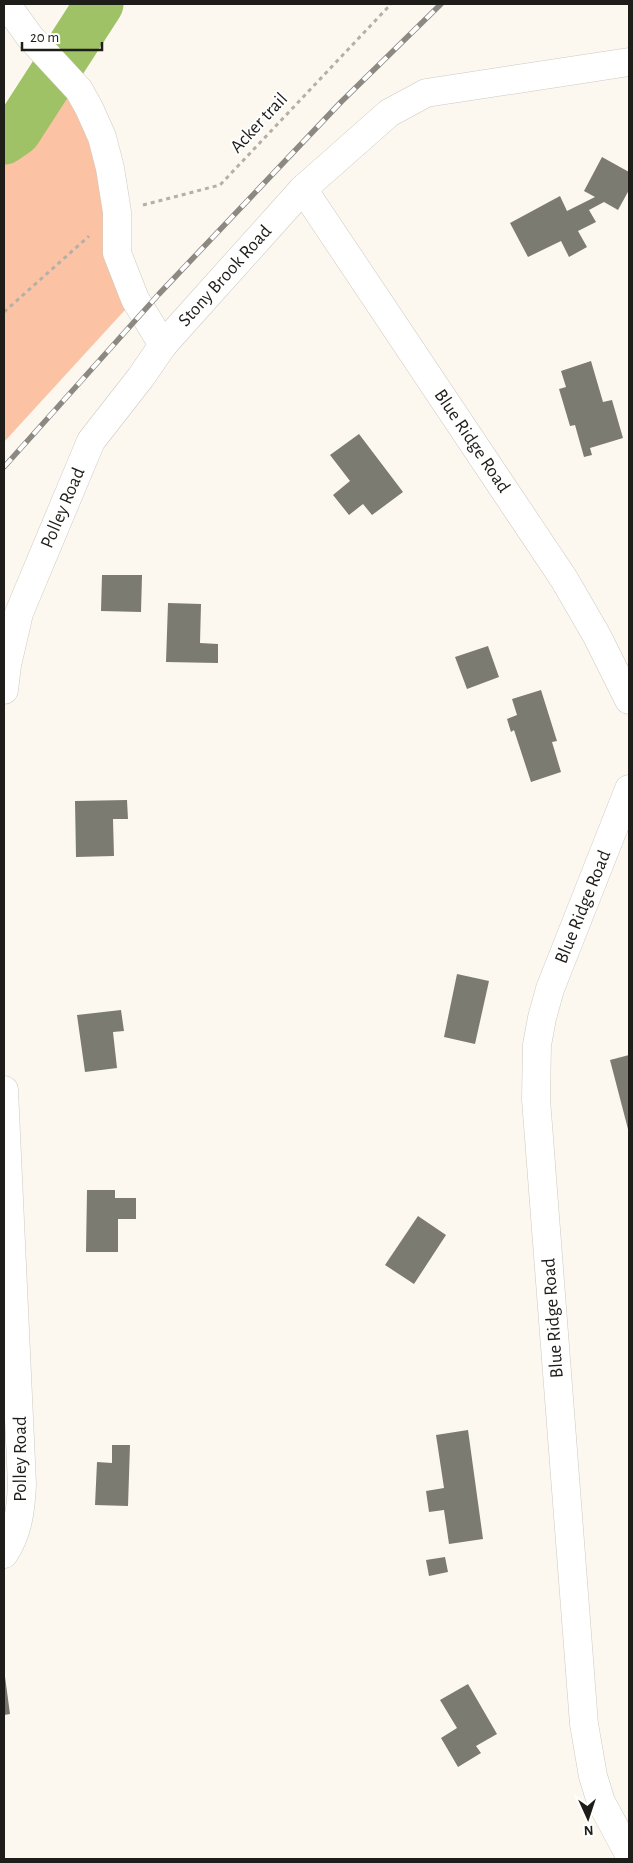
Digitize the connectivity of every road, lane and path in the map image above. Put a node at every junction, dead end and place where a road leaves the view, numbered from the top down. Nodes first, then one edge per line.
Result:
1 (6, 4) edge
2 (392, 4) edge
3 (629, 62) edge
4 (303, 189) junction
5 (117, 212) junction
6 (4, 312) edge
7 (163, 345) junction
8 (4, 690) edge
9 (629, 700) edge
10 (629, 789) edge
11 (4, 1090) edge
12 (4, 1554) edge
13 (629, 1854) edge

1 - 5 street, Stony Brook Road
2 - 5 path, Acker trail
3 - 4 street, Stony Brook Road
4 - 7 street, Stony Brook Road
4 - 9 street, Blue Ridge Road
5 - 6 path
5 - 7 street, Stony Brook Road
7 - 8 street, Polley Road
10 - 13 street, Blue Ridge Road
11 - 12 street, Polley Road

